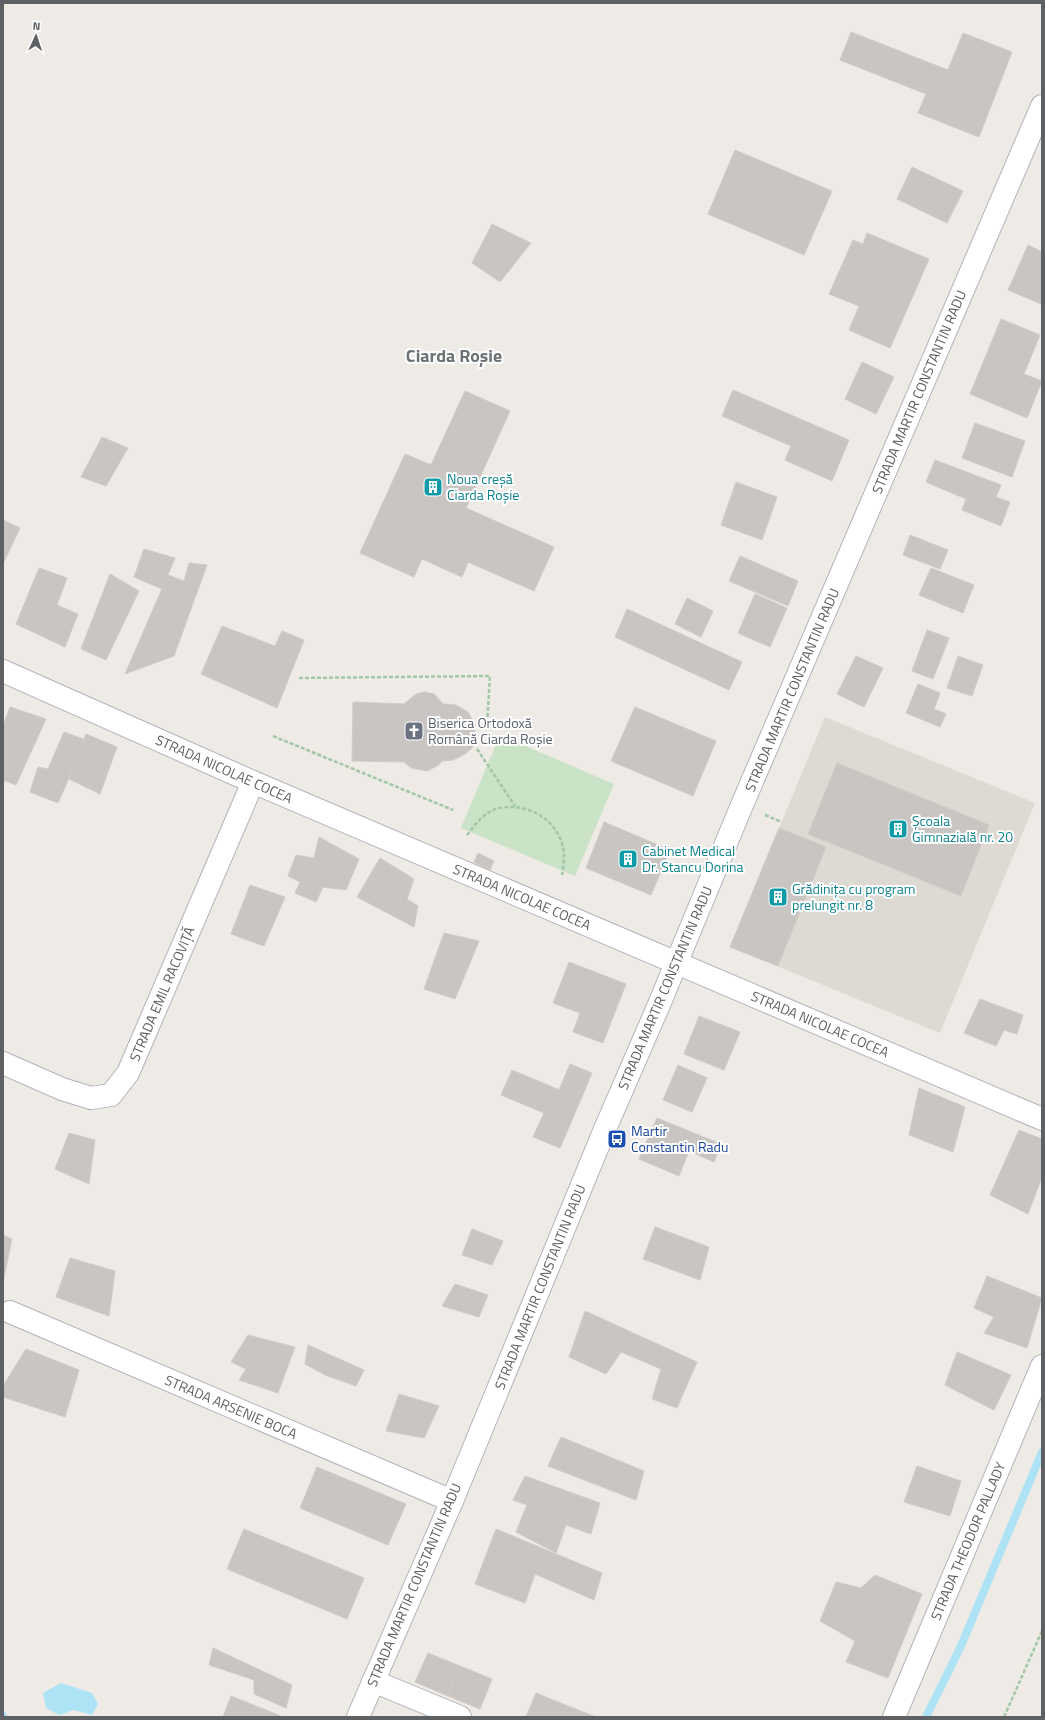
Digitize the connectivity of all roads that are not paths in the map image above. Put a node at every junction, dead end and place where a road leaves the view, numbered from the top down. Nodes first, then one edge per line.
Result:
1 (1042, 106) edge
2 (3, 671) edge
3 (253, 782) junction
4 (677, 963) junction
5 (3, 1063) edge
6 (1042, 1119) edge
7 (10, 1312) dead end
8 (1042, 1366) edge
9 (452, 1501) junction
10 (373, 1681) junction
11 (358, 1717) edge
12 (460, 1717) edge
13 (894, 1717) edge

1 - 4 street, STRADA MARTIR CONSTANTIN RADU
2 - 3 street, STRADA NICOLAE COCEA
3 - 4 street, STRADA NICOLAE COCEA
3 - 5 street, STRADA EMIL RACOVIȚĂ
4 - 6 street, STRADA NICOLAE COCEA
4 - 9 street, STRADA MARTIR CONSTANTIN RADU
7 - 9 street, STRADA ARSENIE BOCA
8 - 13 street, STRADA THEODOR PALLADY
9 - 10 street, STRADA MARTIR CONSTANTIN RADU
10 - 11 street, STRADA MARTIR CONSTANTIN RADU
10 - 12 street

